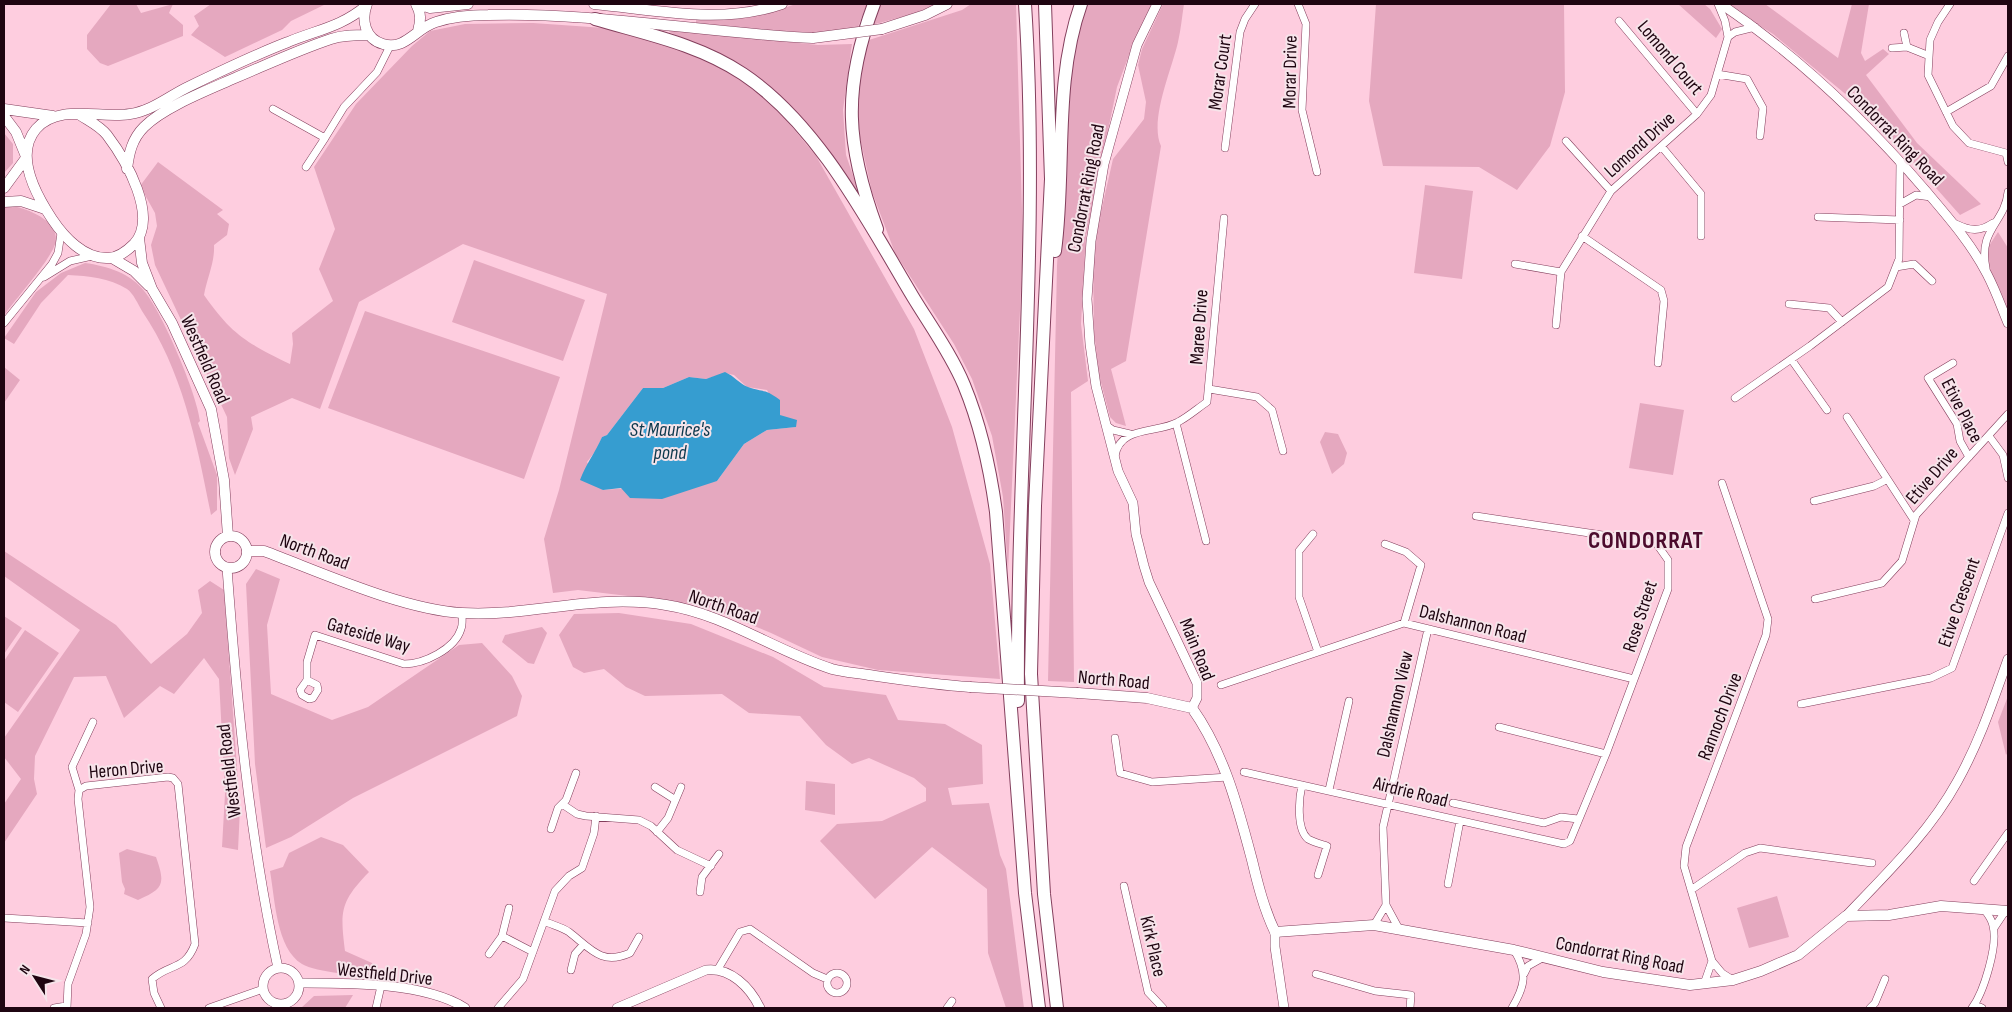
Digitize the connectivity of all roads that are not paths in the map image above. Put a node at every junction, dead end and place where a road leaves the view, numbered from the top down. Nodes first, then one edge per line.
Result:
1 (417, 4) edge
2 (468, 4) edge
3 (594, 4) edge
4 (782, 4) edge
5 (874, 4) edge
6 (947, 4) edge
7 (1025, 4) edge
8 (1045, 4) edge
9 (1081, 4) edge
10 (1157, 4) edge
11 (1256, 4) edge
12 (1298, 4) edge
13 (1720, 4) edge
14 (1950, 4) edge
15 (367, 5) edge
16 (595, 19) junction
17 (1619, 21) dead end
18 (1756, 27) junction
19 (418, 31) junction
20 (1904, 33) dead end
21 (368, 35) junction
22 (1728, 37) junction
23 (390, 46) junction
24 (1907, 47) junction
25 (1892, 48) dead end
26 (1928, 56) junction
27 (2008, 56) edge
28 (1717, 74) junction
29 (4, 109) edge
30 (273, 110) dead end
31 (1946, 112) junction
32 (1697, 114) junction
33 (80, 115) junction
34 (4, 116) edge
35 (47, 118) junction
36 (1760, 136) dead end
37 (325, 138) junction
38 (1566, 141) dead end
39 (1662, 147) junction
40 (1225, 148) dead end
41 (25, 156) junction
42 (1900, 161) junction
43 (2008, 162) edge
44 (306, 167) dead end
45 (127, 169) junction
46 (1317, 172) dead end
47 (4, 188) edge
48 (1612, 191) junction
49 (2008, 192) edge
50 (1931, 197) junction
51 (4, 202) edge
52 (1900, 204) junction
53 (2008, 206) edge
54 (45, 209) junction
55 (1818, 217) dead end
56 (1224, 218) dead end
57 (1900, 220) junction
58 (1994, 223) junction
59 (1956, 224) junction
60 (1582, 236) junction
61 (1701, 236) dead end
62 (63, 238) junction
63 (139, 238) junction
64 (886, 252) junction
65 (92, 256) junction
66 (112, 258) junction
67 (1515, 264) dead end
68 (1896, 267) junction
69 (1561, 272) junction
70 (1987, 273) junction
71 (40, 280) junction
72 (1932, 281) dead end
73 (152, 289) junction
74 (1789, 304) dead end
75 (1842, 322) junction
76 (4, 323) edge
77 (2008, 323) edge
78 (1556, 325) dead end
79 (1044, 333) junction
80 (1791, 359) junction
81 (1953, 363) dead end
82 (1658, 364) dead end
83 (1096, 386) joint
84 (1209, 389) junction
85 (1735, 398) dead end
86 (1827, 410) dead end
87 (2008, 414) edge
88 (1847, 417) dead end
89 (1176, 423) junction
90 (1106, 424) junction
91 (1131, 434) junction
92 (1989, 436) junction
93 (1283, 451) dead end
94 (1969, 457) junction
95 (1115, 460) junction
96 (2008, 478) edge
97 (1886, 480) junction
98 (1722, 483) dead end
99 (1814, 502) dead end
100 (2008, 513) edge
101 (1476, 516) dead end
102 (1914, 520) junction
103 (1313, 534) dead end
104 (228, 536) junction
105 (1206, 541) dead end
106 (1385, 544) dead end
107 (247, 551) junction
108 (227, 568) junction
109 (1815, 599) dead end
110 (462, 613) junction
111 (1404, 623) junction
112 (1428, 629) junction
113 (1318, 652) junction
114 (2008, 659) edge
115 (1634, 679) junction
116 (307, 680) dead end
117 (1221, 685) dead end
118 (1350, 701) dead end
119 (1801, 704) dead end
120 (1192, 708) junction
121 (93, 722) dead end
122 (1499, 727) dead end
123 (1115, 738) dead end
124 (1606, 754) junction
125 (1244, 772) dead end
126 (576, 774) dead end
127 (1228, 777) junction
128 (1302, 785) junction
129 (655, 787) dead end
130 (681, 787) dead end
131 (79, 790) junction
132 (1329, 790) junction
133 (674, 799) junction
134 (1019, 801) junction
135 (1388, 803) junction
136 (1453, 803) dead end
137 (562, 804) junction
138 (596, 816) junction
139 (1578, 819) junction
140 (1460, 821) junction
141 (551, 829) dead end
142 (657, 832) junction
143 (2008, 834) edge
144 (1570, 841) joint
145 (719, 854) dead end
146 (1872, 863) dead end
147 (710, 866) junction
148 (1318, 875) dead end
149 (1974, 881) dead end
150 (1448, 884) dead end
151 (1124, 886) dead end
152 (1691, 890) junction
153 (700, 892) dead end
154 (1862, 899) junction
155 (1386, 906) junction
156 (509, 908) dead end
157 (1984, 909) junction
158 (2007, 911) edge
159 (1846, 916) junction
160 (1866, 916) junction
161 (4, 918) edge
162 (544, 921) junction
163 (88, 923) junction
164 (1374, 925) junction
165 (1994, 928) junction
166 (1399, 930) junction
167 (1275, 932) junction
168 (502, 936) junction
169 (638, 937) dead end
170 (583, 945) junction
171 (1514, 950) junction
172 (533, 952) junction
173 (489, 954) dead end
174 (1544, 957) junction
175 (1712, 961) junction
176 (278, 968) junction
177 (718, 969) junction
178 (571, 970) dead end
179 (1316, 974) dead end
180 (1524, 974) junction
181 (827, 979) dead end
182 (1885, 979) dead end
183 (1733, 980) junction
184 (299, 983) junction
185 (1704, 984) junction
186 (381, 986) junction
187 (263, 989) junction
188 (952, 1001) dead end
189 (286, 1006) edge
190 (67, 1007) edge
191 (1976, 1007) edge
192 (54, 1008) edge
193 (161, 1008) edge
194 (209, 1008) edge
195 (376, 1008) edge
196 (465, 1008) edge
197 (498, 1008) edge
198 (617, 1008) edge
199 (760, 1008) edge
200 (947, 1008) edge
201 (1039, 1008) edge
202 (1057, 1008) edge
203 (1163, 1008) edge
204 (1284, 1008) edge
205 (1410, 1008) edge
206 (1512, 1008) edge
207 (1870, 1008) edge

1 - 2 main road
1 - 19 main road
3 - 4 main road
5 - 64 highway
6 - 16 main road, bridge
7 - 134 highway
8 - 79 highway
9 - 79 highway
10 - 83 street, Condorrat Ring Road
11 - 40 street, Morar Court
12 - 46 street, Morar Drive
13 - 18 street, Condorrat Ring Road
13 - 22 street
14 - 26 street
15 - 21 main road
15 - 33 main road
16 - 19 main road
16 - 64 highway
17 - 32 street, Lomond Court
18 - 22 street
18 - 42 street, Condorrat Ring Road
19 - 23 main road
20 - 24 street
21 - 23 main road
21 - 45 main road
22 - 28 street, Lomond Drive
23 - 37 street
24 - 25 street
24 - 26 street
26 - 31 street
27 - 31 street
28 - 32 street, Lomond Drive
28 - 36 street
29 - 35 main road
30 - 37 street
31 - 43 street
32 - 39 street, Lomond Drive
33 - 35 main road
33 - 45 main road
34 - 41 main road
35 - 41 main road
37 - 44 street
38 - 48 street
39 - 48 street, Lomond Drive
39 - 61 street
41 - 47 main road
41 - 54 main road
42 - 50 street, Condorrat Ring Road
42 - 52 street
45 - 63 main road
48 - 60 street, Lomond Drive
49 - 53 street
50 - 52 street
50 - 59 street, Condorrat Ring Road
51 - 54 main road
52 - 57 street
53 - 58 street
54 - 62 main road
55 - 57 street
56 - 84 street, Maree Drive
57 - 68 street
58 - 59 street
58 - 70 street
59 - 70 street, Condorrat Ring Road
60 - 69 street, Lomond Drive
60 - 82 street
62 - 65 main road
62 - 71 street
63 - 66 main road
63 - 73 main road, Westfield Road
64 - 134 highway
65 - 66 main road
65 - 71 street
66 - 73 main road, Westfield Road
67 - 69 street
68 - 72 street
68 - 75 street
69 - 78 street, Lomond Drive
70 - 77 street, Condorrat Ring Road
71 - 76 street
73 - 104 main road, Westfield Road
74 - 75 street
75 - 80 street
79 - 202 highway
80 - 85 street
80 - 86 street
81 - 94 street, Etive Place
83 - 90 street, Main Road
84 - 89 street, Maree Drive
84 - 93 street
87 - 92 street, Etive Drive
88 - 97 street
89 - 91 street, Maree Drive
89 - 105 street
90 - 91 street
90 - 95 street, Main Road
91 - 95 street
92 - 94 street, Etive Drive
92 - 96 street
94 - 102 street, Etive Drive
95 - 120 street, Main Road
97 - 99 street
97 - 102 street
98 - 152 street, Rannoch Drive
100 - 119 street, Etive Crescent
101 - 115 street, Rose Street
102 - 109 street, Etive Drive
103 - 113 street
104 - 107 main road
104 - 108 main road
106 - 111 street
107 - 108 main road
107 - 110 main road, North Road
108 - 176 street, Westfield Road
110 - 116 street, Gateside Way
110 - 120 main road, North Road, bridge
111 - 112 street, Dalshannon Road
111 - 113 street, Dalshannon Road
112 - 115 street, Dalshannon Road
112 - 135 street, Dalshannon View
113 - 117 street, Dalshannon Road
114 - 154 street, Condorrat Ring Road
115 - 124 street, Rose Street
118 - 132 street
120 - 127 main road, Main Road
121 - 131 street
122 - 124 street
123 - 127 street
124 - 139 street, Rose Street
125 - 128 street, Airdrie Road
126 - 137 street
127 - 167 main road, Main Road
128 - 132 street, Airdrie Road
128 - 148 street
129 - 133 street
130 - 133 street
131 - 163 street, Heron Drive
131 - 193 street, Heron Drive
132 - 135 street, Airdrie Road
133 - 142 street
134 - 201 highway
135 - 140 street, Airdrie Road
135 - 155 street, Dalshannon View
136 - 139 street
137 - 138 street
137 - 141 street
138 - 142 street
138 - 162 street
139 - 144 street, Rose Street
140 - 144 street, Airdrie Road
140 - 150 street
142 - 147 street
143 - 149 street
145 - 147 street
146 - 152 street
147 - 153 street
151 - 203 street, Kirk Place
152 - 175 street, Rannoch Drive
154 - 159 street, Condorrat Ring Road
154 - 160 street
155 - 164 street
155 - 166 street, Dalshannon View
156 - 168 street
157 - 158 main road
157 - 160 main road
157 - 165 street
158 - 165 street
159 - 160 main road
159 - 183 main road, Condorrat Ring Road
161 - 163 street
162 - 170 street
162 - 172 street
163 - 190 street, Heron Drive
164 - 166 main road, Condorrat Ring Road
164 - 167 main road, Condorrat Ring Road
165 - 191 street
166 - 171 main road, Condorrat Ring Road
167 - 204 street, Main Road
168 - 172 street
168 - 173 street
169 - 170 street
170 - 178 street
171 - 174 main road, Condorrat Ring Road
171 - 180 street
172 - 197 street
174 - 180 street
174 - 185 main road, Condorrat Ring Road
175 - 183 street, Rannoch Drive
175 - 185 street
176 - 184 street
176 - 187 street
177 - 181 street
177 - 198 street
177 - 199 street
179 - 205 street
180 - 206 street
182 - 207 street
183 - 185 main road, Condorrat Ring Road
184 - 186 street, Westfield Drive
184 - 189 street
186 - 195 street
186 - 196 street, Westfield Drive
187 - 189 street
187 - 194 street
188 - 200 street
190 - 192 street

